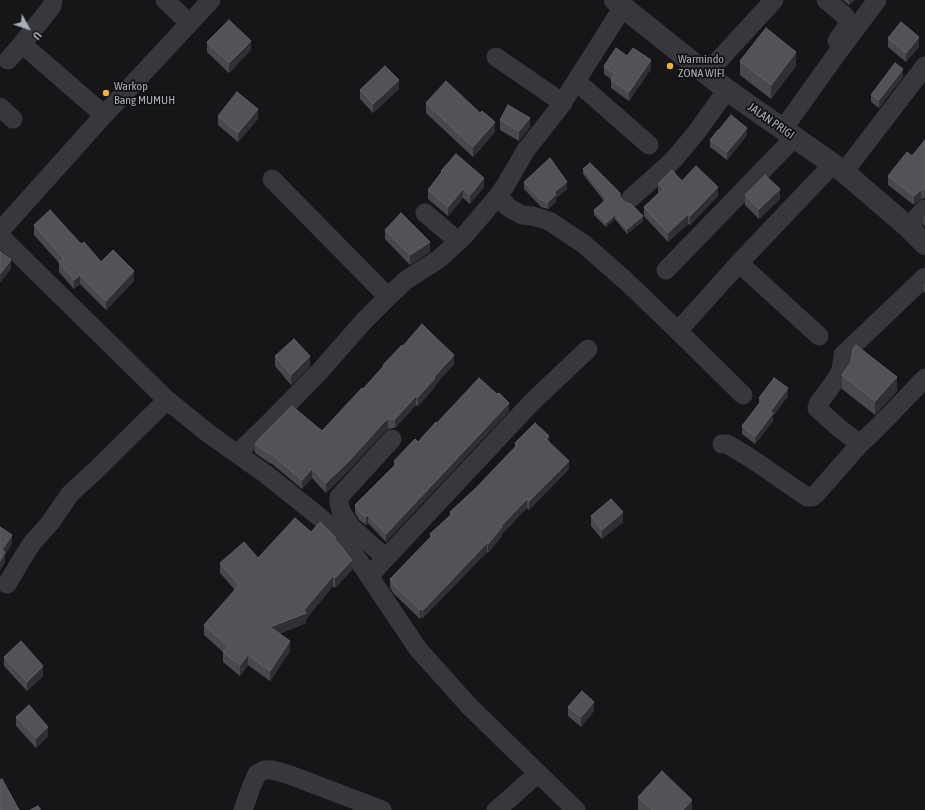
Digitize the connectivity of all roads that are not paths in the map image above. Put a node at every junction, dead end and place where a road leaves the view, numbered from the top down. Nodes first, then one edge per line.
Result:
1 (53, 0) edge
2 (165, 0) edge
3 (211, 0) edge
4 (774, 0) edge
5 (826, 0) edge
6 (877, 0) edge
7 (619, 4) edge
8 (189, 23) junction
9 (22, 44) junction
10 (496, 57) dead end
11 (8, 60) dead end
12 (925, 66) edge
13 (706, 74) junction
14 (576, 81) junction
15 (727, 90) junction
16 (563, 103) junction
17 (104, 115) junction
18 (784, 131) junction
19 (649, 145) dead end
20 (838, 168) junction
21 (272, 179) dead end
22 (498, 196) junction
23 (631, 198) dead end
24 (925, 209) edge
25 (425, 213) dead end
26 (908, 227) junction
27 (0, 231) edge
28 (0, 236) edge
29 (458, 241) junction
30 (925, 244) edge
31 (739, 263) junction
32 (666, 270) dead end
33 (925, 277) edge
34 (388, 297) junction
35 (678, 331) junction
36 (819, 336) dead end
37 (588, 349) dead end
38 (925, 378) edge
39 (743, 395) dead end
40 (167, 400) junction
41 (392, 439) dead end
42 (722, 444) dead end
43 (860, 444) junction
44 (238, 453) junction
45 (386, 558) junction
46 (369, 576) junction
47 (7, 584) dead end
48 (538, 773) junction
49 (243, 810) edge
50 (382, 810) edge
51 (496, 810) edge
52 (576, 810) edge

1 - 9 street
2 - 8 street
3 - 8 street
4 - 13 street
5 - 18 street
6 - 18 street
7 - 13 street, JALAN PRIGI
7 - 14 street
8 - 17 street
9 - 11 street
9 - 17 street
10 - 16 street
12 - 20 street
13 - 15 street, JALAN PRIGI
14 - 16 street
14 - 19 street
15 - 18 street, JALAN PRIGI
15 - 23 street
16 - 22 street
17 - 27 street
18 - 20 street, JALAN PRIGI
18 - 32 street
20 - 26 street, JALAN PRIGI
20 - 31 street
21 - 34 street
22 - 29 street
22 - 35 street
24 - 26 street
25 - 29 street
26 - 30 street, JALAN PRIGI
28 - 40 street
29 - 34 street
31 - 35 street
31 - 36 street
33 - 43 street
34 - 44 street
35 - 39 street
37 - 45 street
38 - 43 street
40 - 44 street
40 - 47 street
41 - 45 street
42 - 43 street
44 - 46 street
45 - 46 street
46 - 48 street
48 - 51 street
48 - 52 street
49 - 50 street

